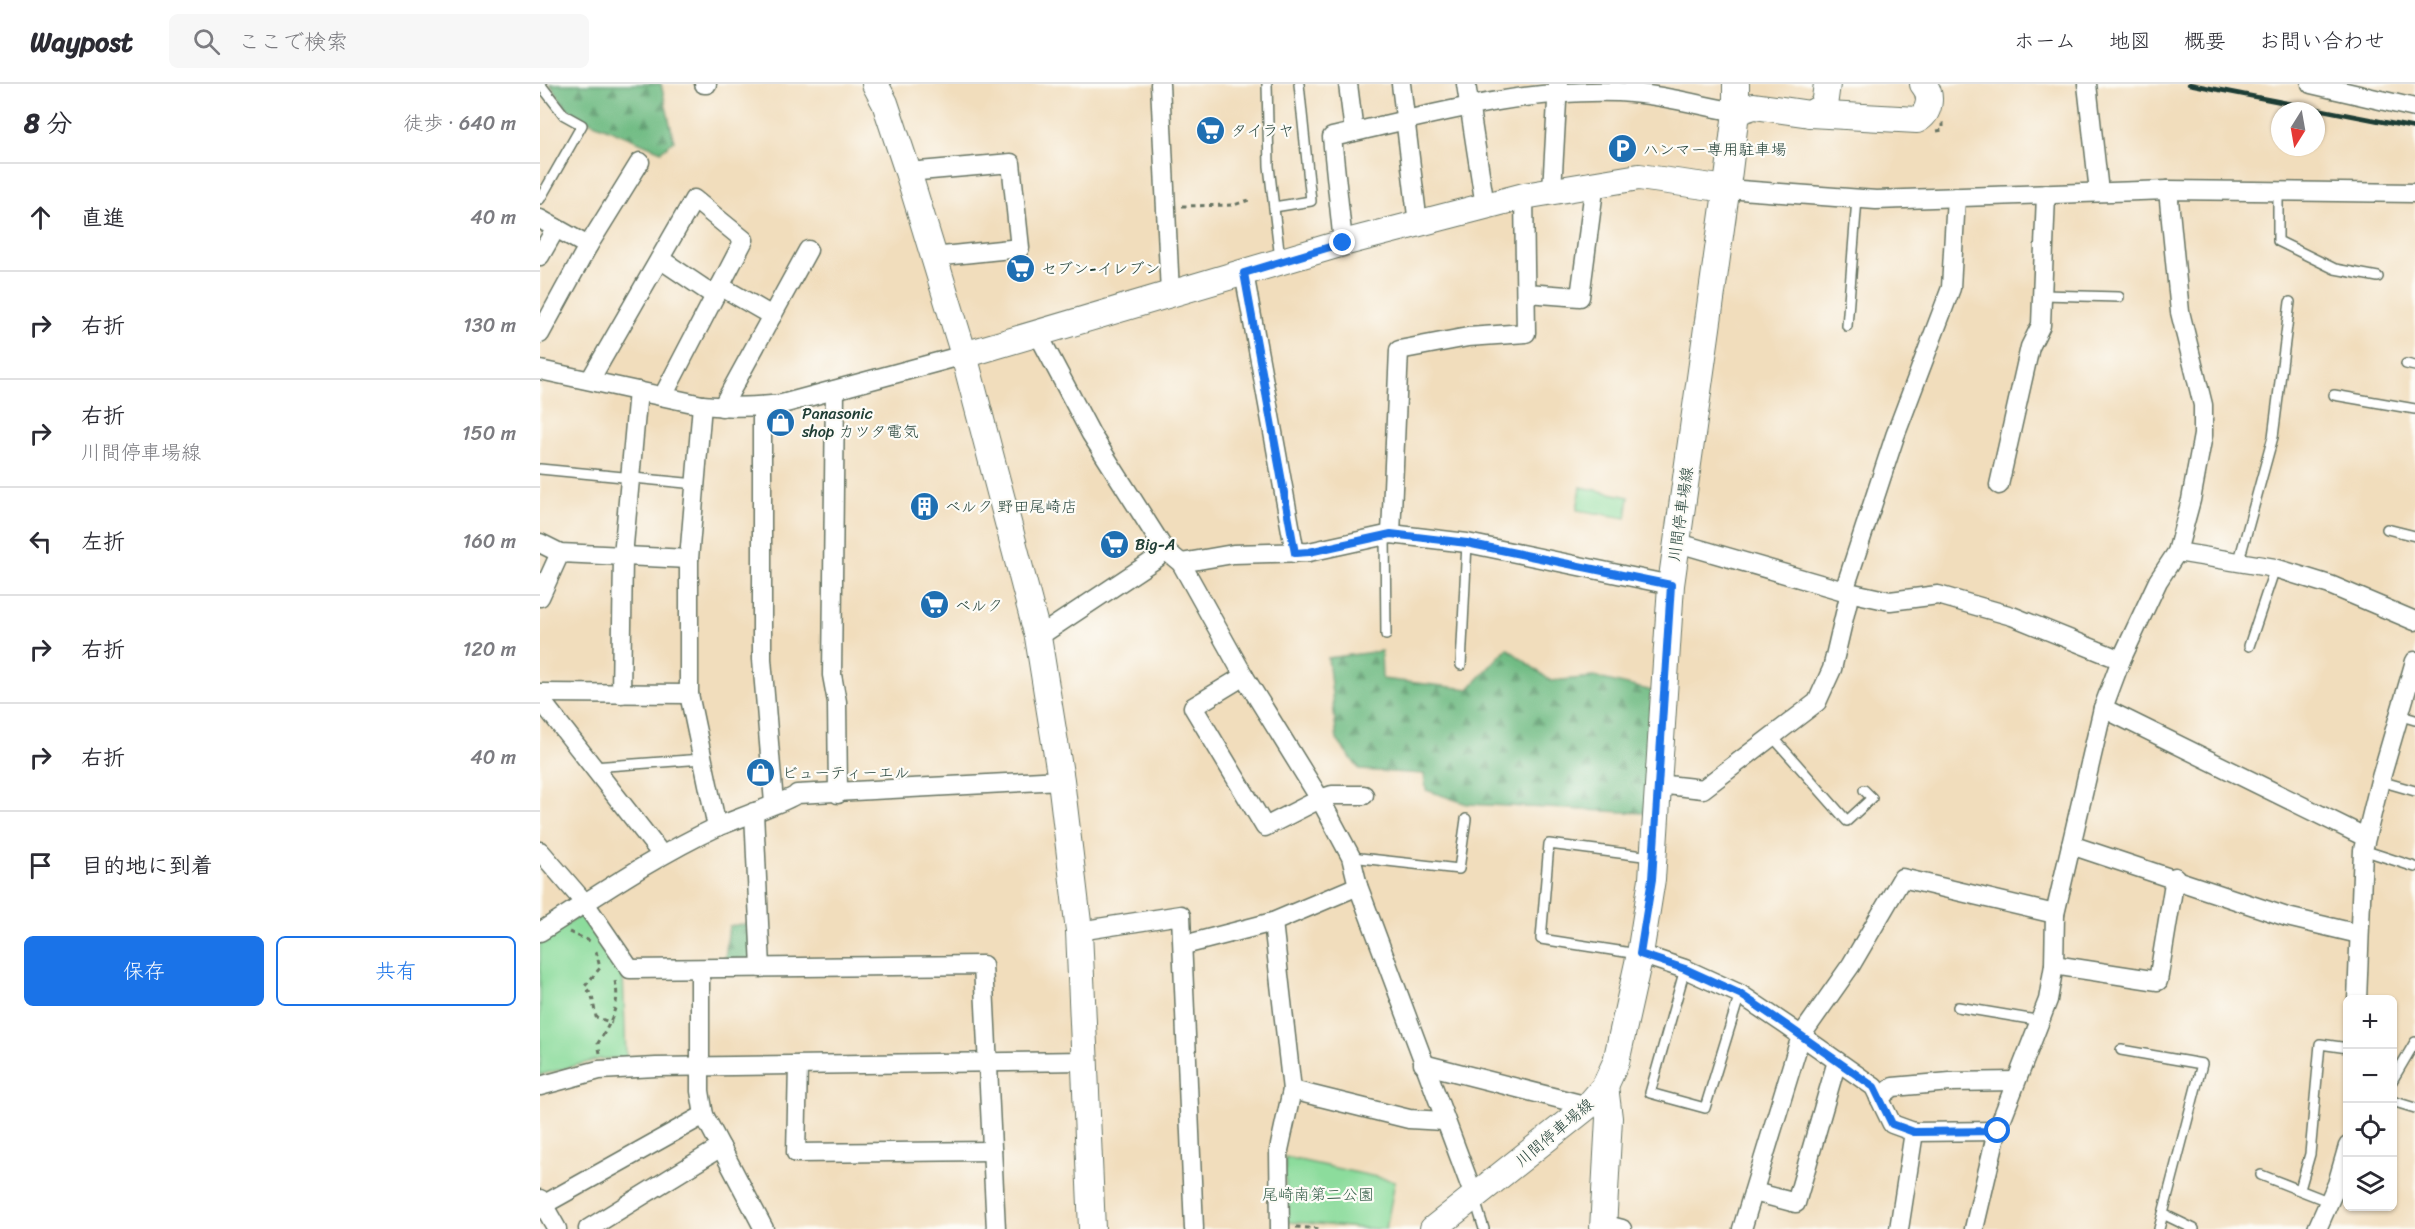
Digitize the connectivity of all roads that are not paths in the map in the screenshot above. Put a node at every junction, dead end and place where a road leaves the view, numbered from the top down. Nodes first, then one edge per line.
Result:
1 (540, 84) edge
2 (876, 84) edge
3 (1160, 84) edge
4 (1267, 84) edge
5 (1299, 84) edge
6 (1348, 84) edge
7 (1401, 84) edge
8 (1466, 84) edge
9 (1827, 84) edge
10 (1923, 84) edge
11 (2087, 84) edge
12 (2311, 84) edge
13 (1558, 88) edge
14 (2350, 88) edge
15 (1741, 98) edge
16 (1468, 106) junction
17 (2415, 108) edge
18 (1810, 114) junction
19 (1405, 121) junction
20 (1354, 132) junction
21 (640, 162) dead end
22 (908, 172) junction
23 (1595, 182) junction
24 (1727, 189) junction
25 (1552, 190) junction
26 (2168, 190) junction
27 (2278, 190) junction
28 (2099, 192) junction
29 (2415, 193) edge
30 (2046, 194) junction
31 (1524, 195) junction
32 (1956, 197) junction
33 (540, 199) edge
34 (1857, 199) junction
35 (1485, 206) junction
36 (1274, 207) junction
37 (540, 219) edge
38 (1418, 224) junction
39 (556, 228) junction
40 (1343, 243) junction
41 (588, 246) junction
42 (808, 250) dead end
43 (540, 256) edge
44 (933, 257) junction
45 (660, 259) junction
46 (1280, 262) junction
47 (1244, 273) junction
48 (2378, 278) dead end
49 (718, 291) junction
50 (1170, 292) junction
51 (1527, 293) junction
52 (2043, 295) junction
53 (2119, 297) dead end
54 (2290, 302) dead end
55 (772, 315) junction
56 (1847, 326) dead end
57 (1038, 332) junction
58 (540, 334) edge
59 (964, 355) junction
60 (540, 370) edge
61 (590, 380) junction
62 (835, 390) junction
63 (638, 391) junction
64 (2334, 395) dead end
65 (663, 396) junction
66 (702, 405) junction
67 (762, 406) junction
68 (722, 407) junction
69 (2415, 409) edge
70 (540, 469) edge
71 (630, 479) junction
72 (696, 484) junction
73 (1999, 485) dead end
74 (2387, 529) dead end
75 (1388, 534) junction
76 (2415, 536) edge
77 (1676, 542) junction
78 (540, 543) edge
79 (1467, 543) junction
80 (1164, 549) junction
81 (2177, 552) junction
82 (560, 553) junction
83 (1295, 553) junction
84 (623, 556) junction
85 (689, 559) junction
86 (1181, 563) junction
87 (2238, 564) junction
88 (2275, 568) junction
89 (1671, 585) junction
90 (1847, 592) junction
91 (540, 597) edge
92 (2415, 621) edge
93 (1386, 635) dead end
94 (1038, 637) junction
95 (2249, 646) dead end
96 (2121, 660) junction
97 (2415, 661) edge
98 (1461, 665) dead end
99 (1244, 676) junction
100 (540, 693) edge
101 (621, 694) junction
102 (689, 694) junction
103 (540, 699) edge
104 (2103, 708) junction
105 (2407, 718) edge
106 (1772, 736) junction
107 (703, 759) junction
108 (593, 767) junction
109 (1061, 780) junction
110 (2379, 781) junction
111 (1658, 784) junction
112 (1864, 790) dead end
113 (2415, 791) edge
114 (838, 794) junction
115 (1364, 795) dead end
116 (1320, 799) junction
117 (774, 803) junction
118 (754, 812) junction
119 (1466, 819) dead end
120 (717, 827) junction
121 (2364, 843) junction
122 (2071, 845) junction
123 (540, 851) edge
124 (662, 855) junction
125 (1351, 857) junction
126 (1653, 857) junction
127 (2415, 867) edge
128 (2175, 877) junction
129 (1358, 886) junction
130 (584, 902) junction
131 (2055, 914) junction
132 (1273, 922) junction
133 (1079, 931) junction
134 (540, 932) edge
135 (2359, 934) junction
136 (1184, 945) junction
137 (1640, 954) junction
138 (2054, 965) junction
139 (761, 968) junction
140 (700, 969) junction
141 (1685, 969) junction
142 (1740, 994) junction
143 (2357, 995) edge
144 (1958, 1007) dead end
145 (2042, 1021) junction
146 (1801, 1036) junction
147 (2415, 1042) edge
148 (2343, 1047) edge
149 (2121, 1050) dead end
150 (1085, 1061) junction
151 (1837, 1061) junction
152 (989, 1063) junction
153 (1423, 1064) junction
154 (798, 1065) junction
155 (700, 1067) junction
156 (2397, 1073) edge
157 (2016, 1081) junction
158 (540, 1086) edge
159 (1605, 1086) junction
160 (1292, 1090) junction
161 (1879, 1098) junction
162 (2397, 1103) edge
163 (1588, 1106) junction
164 (2415, 1108) edge
165 (704, 1114) junction
166 (1444, 1120) junction
167 (1998, 1131) junction
168 (1914, 1132) junction
169 (722, 1147) junction
170 (993, 1151) junction
171 (2346, 1157) edge
172 (2261, 1175) dead end
173 (2300, 1189) junction
174 (1754, 1192) junction
175 (1474, 1196) junction
176 (542, 1202) edge
177 (2330, 1202) junction
178 (2163, 1214) junction
179 (1609, 1227) edge
180 (1280, 1228) edge
181 (557, 1229) edge
182 (588, 1229) edge
183 (764, 1229) edge
184 (996, 1229) edge
185 (1092, 1229) edge
186 (1194, 1229) edge
187 (1433, 1229) edge
188 (1484, 1229) edge
189 (1742, 1229) edge
190 (1899, 1229) edge
191 (1974, 1229) edge
192 (2159, 1229) edge
193 (2193, 1229) edge
194 (2317, 1229) edge

1 - 33 lane
2 - 22 street
3 - 50 street
4 - 36 lane
5 - 36 lane
6 - 20 street
7 - 19 street
8 - 16 street
9 - 18 street
10 - 18 street
11 - 28 street
12 - 14 street
13 - 15 street
13 - 16 street
13 - 25 street
14 - 17 street
15 - 18 street
15 - 24 street, 川間停車場線
16 - 19 street
16 - 35 street
19 - 20 street
19 - 38 street
20 - 40 street
21 - 41 street
22 - 44 street
22 - 44 street
23 - 24 street
23 - 25 street
23 - 51 street
24 - 34 street
24 - 77 street, 川間停車場線
25 - 31 street
26 - 27 street
26 - 28 street
26 - 81 street
27 - 29 street
27 - 48 lane
28 - 30 street
30 - 32 street
30 - 52 street
31 - 35 street
31 - 51 street
32 - 34 street
32 - 90 street
34 - 56 lane
35 - 38 street
36 - 46 lane
37 - 39 street
38 - 40 street
39 - 41 street
39 - 43 street
40 - 46 street
41 - 58 street
42 - 55 street
44 - 59 street
45 - 49 street
45 - 49 street
45 - 61 street
46 - 47 street
47 - 50 street
47 - 83 street
49 - 55 street
49 - 65 street
50 - 57 street
51 - 75 street
52 - 53 lane
52 - 73 street
54 - 87 lane
55 - 68 street
57 - 59 street
57 - 80 street
59 - 62 street
59 - 94 street
60 - 61 street
61 - 63 street
62 - 67 street
62 - 114 street
63 - 65 street
63 - 71 street
64 - 69 lane
65 - 66 street
66 - 68 street
66 - 72 street
67 - 68 street
67 - 117 street
70 - 71 lane
71 - 72 lane
71 - 84 street
72 - 85 street
74 - 76 lane
75 - 79 street
75 - 83 street
75 - 93 lane
77 - 89 street, 川間停車場線
77 - 90 street
78 - 82 street
79 - 89 street
79 - 98 lane
80 - 86 street
80 - 94 street
81 - 87 street
81 - 96 street
82 - 84 street
82 - 91 street
83 - 86 street
84 - 85 street
84 - 101 street
85 - 102 street
86 - 99 street
87 - 88 street
88 - 92 street
88 - 95 lane
89 - 111 street, 川間停車場線
90 - 96 street
90 - 106 street
94 - 109 street
96 - 104 street
97 - 105 street
99 - 116 street
99 - 116 street
100 - 101 street
101 - 102 street
102 - 107 street
103 - 108 street
104 - 121 street
104 - 122 street
105 - 110 street
106 - 111 street
106 - 112 lane
107 - 108 lane
107 - 120 street
108 - 124 street
109 - 114 street
109 - 133 street
110 - 113 lane
110 - 121 street
111 - 126 street, 川間停車場線
114 - 117 street
115 - 116 street
116 - 125 street
117 - 118 street
118 - 120 street
118 - 139 street
119 - 125 lane
120 - 124 street
121 - 127 lane
121 - 135 street
122 - 128 street
122 - 131 street
123 - 130 street
124 - 130 street
125 - 129 street
126 - 137 street, 川間停車場線
126 - 137 lane
128 - 135 street
128 - 138 street
129 - 132 street
129 - 153 street
130 - 134 street
130 - 140 street
131 - 138 street
131 - 146 street
132 - 136 street
132 - 160 street
133 - 136 street
133 - 150 street
135 - 143 street
136 - 186 street
137 - 141 street
137 - 159 street, 川間停車場線
138 - 145 street
139 - 140 street
139 - 152 street
140 - 155 street
141 - 142 street
141 - 142 lane
142 - 146 street
144 - 145 lane
145 - 157 street
146 - 151 street
146 - 174 street
147 - 156 lane
148 - 173 lane
149 - 178 lane
150 - 152 street
150 - 185 street
151 - 161 street
151 - 174 street
152 - 154 street
152 - 170 street
153 - 163 street
153 - 166 street
154 - 155 street
154 - 170 street
155 - 158 street
155 - 165 street
157 - 161 street
157 - 167 street
159 - 163 street, 川間停車場線
159 - 179 street
160 - 166 street
160 - 180 street
161 - 168 street
162 - 164 lane
163 - 175 street, 川間停車場線
165 - 169 street
165 - 176 street
166 - 175 street
167 - 168 street
167 - 191 street
168 - 190 street
169 - 182 street
169 - 183 street
170 - 184 street
171 - 177 street
172 - 173 lane
173 - 177 lane
174 - 189 street
175 - 187 street, 川間停車場線
175 - 188 lane
176 - 181 street
177 - 194 street
178 - 192 lane
178 - 193 lane

